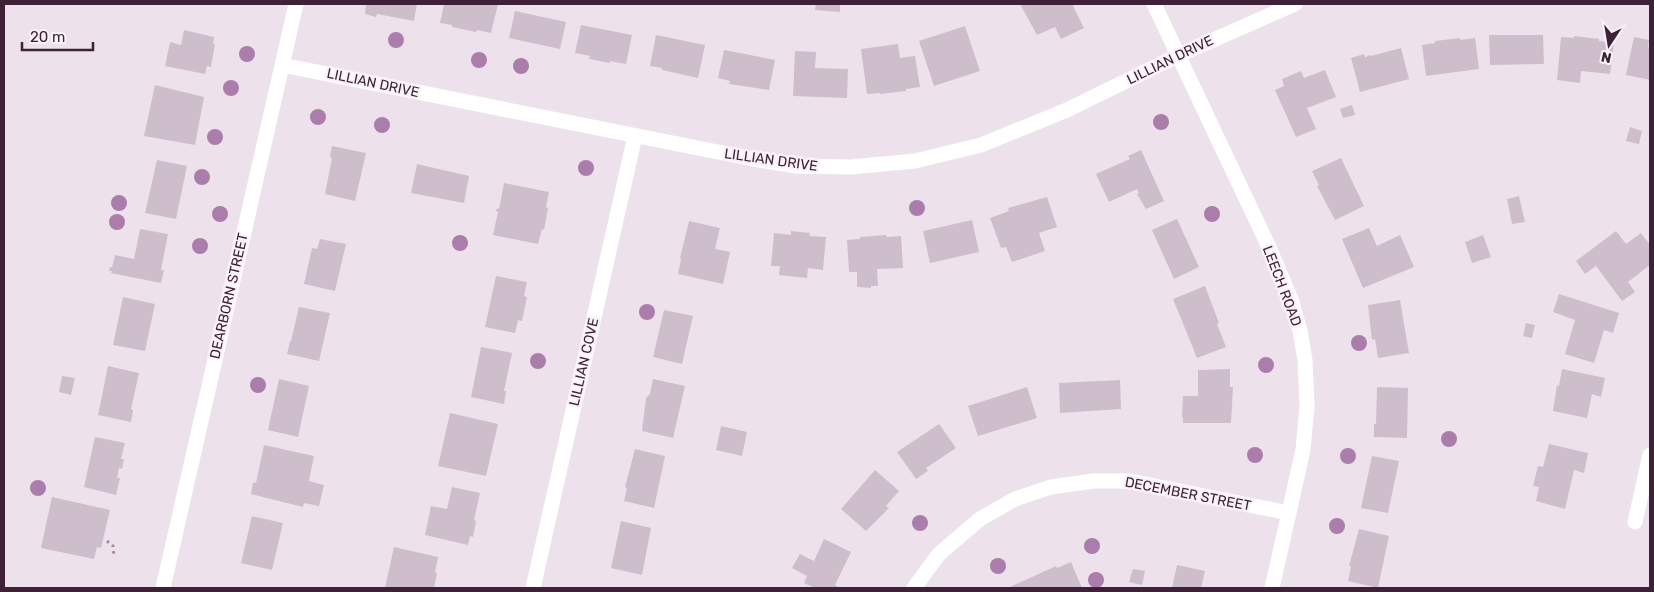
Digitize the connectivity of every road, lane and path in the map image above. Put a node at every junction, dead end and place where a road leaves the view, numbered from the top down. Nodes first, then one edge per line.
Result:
1 (296, 4) edge
2 (1154, 4) edge
3 (1295, 4) edge
4 (1179, 55) junction
5 (282, 65) junction
6 (635, 136) junction
7 (1650, 455) edge
8 (1289, 513) junction
9 (1635, 522) dead end
10 (107, 541) dead end
11 (114, 556) dead end
12 (163, 588) edge
13 (533, 588) edge
14 (914, 588) edge
15 (1272, 588) edge

1 - 5 street, DEARBORN STREET
2 - 4 street, LEECH ROAD
3 - 4 street, LILLIAN DRIVE
4 - 6 street, LILLIAN DRIVE
4 - 8 street, LEECH ROAD
5 - 6 street, LILLIAN DRIVE
5 - 12 street, DEARBORN STREET
6 - 13 street, LILLIAN COVE
7 - 9 street
8 - 14 street, DECEMBER STREET
8 - 15 street, LEECH ROAD
10 - 11 path

